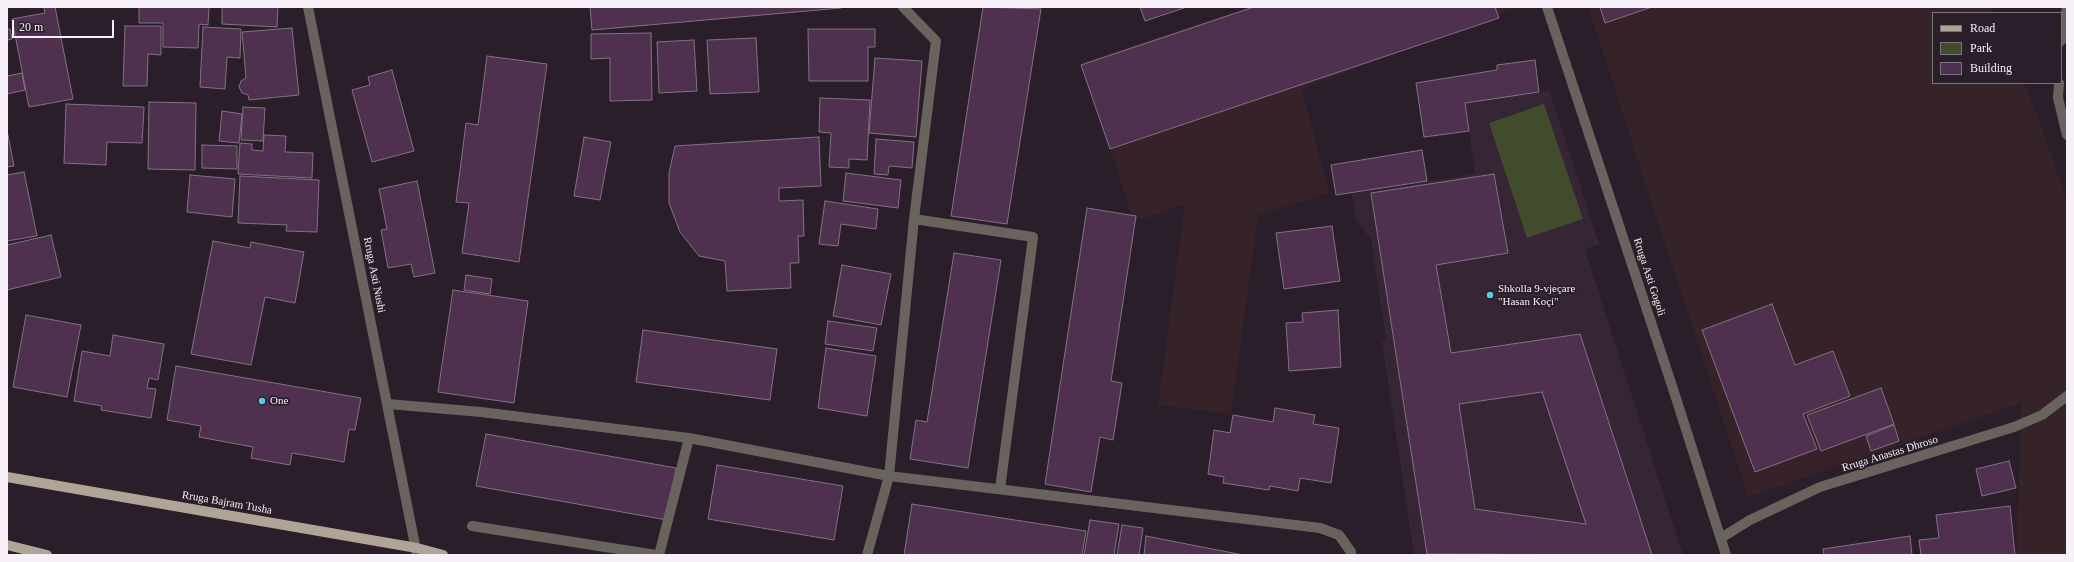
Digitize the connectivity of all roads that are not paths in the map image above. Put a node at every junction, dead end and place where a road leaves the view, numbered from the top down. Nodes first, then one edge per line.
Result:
1 (308, 7) edge
2 (903, 7) edge
3 (1547, 7) edge
4 (2067, 7) edge
5 (2062, 35) edge
6 (2059, 84) edge
7 (2067, 135) edge
8 (914, 219) junction
9 (2067, 396) edge
10 (388, 404) junction
11 (689, 438) junction
12 (888, 476) junction
13 (7, 477) edge
14 (1000, 490) junction
15 (472, 526) dead end
16 (1720, 538) junction
17 (7, 545) edge
18 (417, 552) edge
19 (46, 555) edge
20 (443, 555) edge
21 (656, 555) edge
22 (659, 555) edge
23 (867, 555) edge
24 (1351, 555) edge
25 (1726, 555) edge

1 - 10 street, Rruga Asti Nushi
2 - 8 street
3 - 16 street, Rruga Asti Gogoli
4 - 5 street
6 - 7 street
8 - 12 street
8 - 14 street
9 - 16 street, Rruga Anastas Dhroso
10 - 11 street
10 - 18 street, Rruga Asti Nushi
11 - 12 street
11 - 22 street
12 - 14 street
12 - 23 street
13 - 18 main road, Rruga Bajram Tusha
14 - 24 street
15 - 21 street
16 - 25 street, Rruga Asti Gogoli
17 - 19 main road
18 - 20 main road, Rruga Bajram Tusha

